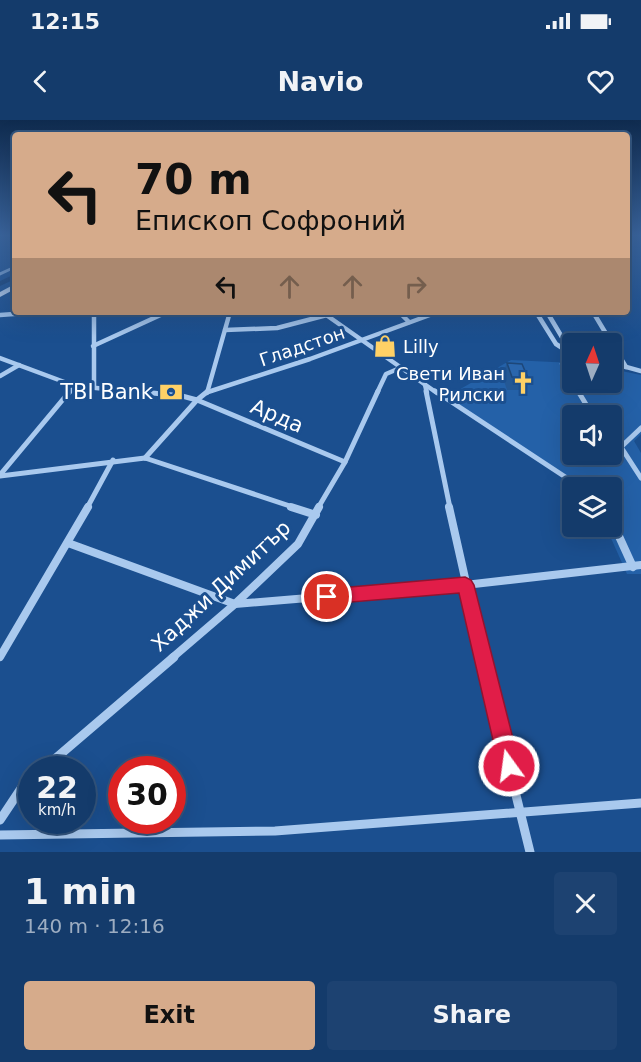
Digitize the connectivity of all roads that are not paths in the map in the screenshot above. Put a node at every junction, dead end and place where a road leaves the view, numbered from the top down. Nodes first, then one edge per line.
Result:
1 (94, 315) edge
2 (160, 315) edge
3 (229, 315) edge
4 (321, 315) edge
5 (325, 315) edge
6 (402, 315) edge
7 (429, 315) edge
8 (538, 315) edge
9 (549, 315) edge
10 (595, 315) edge
11 (409, 322) junction
12 (225, 330) junction
13 (562, 337) edge
14 (362, 340) junction
15 (93, 346) junction
16 (562, 348) edge
17 (0, 358) edge
18 (19, 365) junction
19 (622, 366) edge
20 (626, 367) junction
21 (400, 368) junction
22 (641, 371) edge
23 (0, 376) edge
24 (425, 385) junction
25 (75, 386) junction
26 (94, 387) junction
27 (208, 392) junction
28 (197, 400) junction
29 (641, 428) edge
30 (622, 446) edge
31 (622, 449) edge
32 (145, 458) junction
33 (113, 460) junction
34 (345, 462) junction
35 (0, 476) edge
36 (565, 477) edge
37 (641, 478) edge
38 (316, 515) junction
39 (621, 537) edge
40 (68, 543) junction
41 (637, 566) edge
42 (465, 585) junction
43 (235, 604) junction
44 (0, 657) edge
45 (58, 756) edge
46 (18, 793) edge
47 (641, 803) edge
48 (520, 812) junction
49 (0, 820) edge
50 (0, 836) edge
51 (530, 852) edge

1 - 15 street
2 - 15 street
3 - 12 street
4 - 12 street
5 - 14 street
6 - 11 street
7 - 11 street, Гладстон
8 - 16 street
9 - 13 street
10 - 20 street
11 - 14 street, Гладстон
12 - 27 street
14 - 21 street
14 - 27 street, Гладстон
15 - 26 street
17 - 18 street, Арда
18 - 23 street
18 - 25 street, Арда
19 - 20 street
20 - 22 street
21 - 24 street
21 - 34 street, Хаджи Димитър
24 - 36 street
24 - 42 street
25 - 26 street, Арда
25 - 35 street
26 - 28 street, Арда
27 - 28 street, Гладстон
28 - 32 street, Гладстон
28 - 34 street, Арда
29 - 30 street
31 - 37 street
32 - 33 street
32 - 38 street
33 - 35 street
33 - 40 street
34 - 38 street, Хаджи Димитър
38 - 43 street, Хаджи Димитър
39 - 41 street
40 - 43 street
40 - 44 street
41 - 42 street
42 - 43 street
42 - 48 street
43 - 45 street, Хаджи Димитър
46 - 49 street
47 - 48 street
48 - 50 street
48 - 51 street

